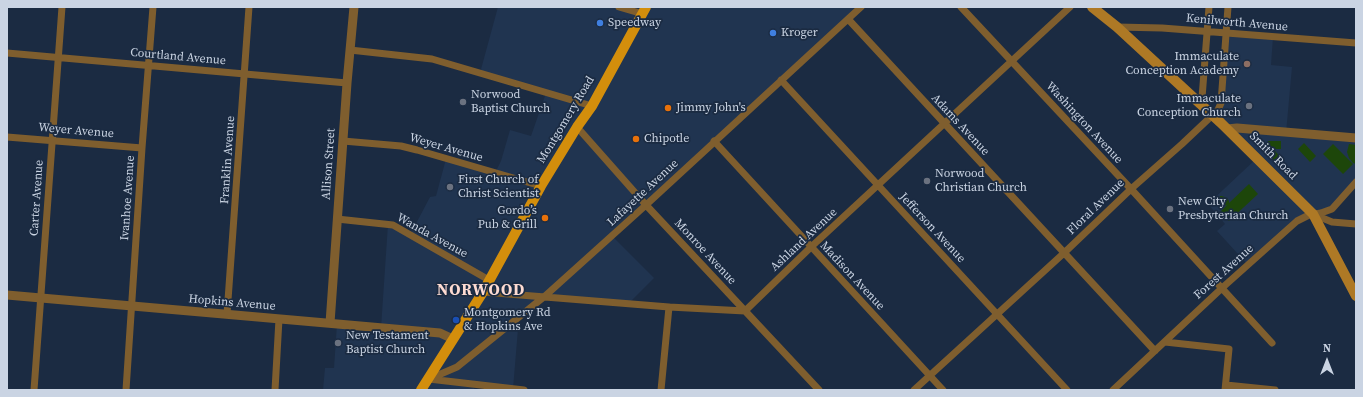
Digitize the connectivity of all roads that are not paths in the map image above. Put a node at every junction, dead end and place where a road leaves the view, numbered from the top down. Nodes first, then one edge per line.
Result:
1 (62, 7) edge
2 (153, 7) edge
3 (249, 7) edge
4 (354, 7) edge
5 (619, 7) edge
6 (861, 7) edge
7 (961, 7) edge
8 (1070, 7) edge
9 (1092, 7) edge
10 (1209, 7) edge
11 (1228, 7) edge
12 (644, 10) edge
13 (848, 19) junction
14 (1117, 27) junction
15 (1207, 32) junction
16 (1226, 34) junction
17 (1356, 44) edge
18 (350, 50) junction
19 (7, 53) edge
20 (59, 57) junction
21 (1012, 62) junction
22 (149, 65) junction
23 (245, 74) junction
24 (781, 80) junction
25 (347, 82) junction
26 (1198, 102) junction
27 (592, 106) junction
28 (1212, 115) junction
29 (944, 124) junction
30 (577, 127) junction
31 (1227, 129) junction
32 (7, 137) edge
33 (1356, 138) edge
34 (52, 140) junction
35 (343, 141) junction
36 (714, 142) junction
37 (142, 148) junction
38 (1356, 182) edge
39 (541, 186) junction
40 (878, 186) junction
41 (1131, 189) junction
42 (646, 205) junction
43 (1313, 214) junction
44 (337, 219) junction
45 (1356, 224) edge
46 (811, 248) junction
47 (1064, 253) junction
48 (489, 280) junction
49 (1222, 288) junction
50 (483, 292) junction
51 (7, 295) edge
52 (545, 296) junction
53 (1356, 296) edge
54 (41, 298) junction
55 (132, 306) junction
56 (669, 307) junction
57 (745, 311) junction
58 (996, 313) junction
59 (227, 314) junction
60 (279, 319) junction
61 (330, 323) junction
62 (453, 339) junction
63 (1165, 342) junction
64 (1272, 343) dead end
65 (1155, 350) junction
66 (929, 376) junction
67 (429, 379) junction
68 (1225, 388) edge
69 (34, 390) edge
70 (126, 390) edge
71 (275, 390) edge
72 (422, 390) edge
73 (524, 390) edge
74 (661, 390) edge
75 (819, 390) edge
76 (914, 390) edge
77 (943, 390) edge
78 (1067, 390) edge
79 (1112, 390) edge
80 (1275, 390) edge

1 - 20 street, Carter Avenue
2 - 22 street, Ivanhoe Avenue
3 - 23 street, Franklin Avenue
4 - 18 street, Allison Street
5 - 12 street
6 - 13 street, Lafayette Avenue
7 - 21 street, Washington Avenue
8 - 21 street, Ashland Avenue
9 - 14 main road, Smith Road
10 - 15 street
11 - 16 street, Floral Avenue
12 - 27 main road, Montgomery Road
13 - 24 street, Lafayette Avenue
13 - 29 street, Adams Avenue
14 - 15 street, Kenilworth Avenue
14 - 26 main road, Smith Road
15 - 16 street, Kenilworth Avenue
15 - 26 street
16 - 17 street, Kenilworth Avenue
16 - 28 street, Floral Avenue
18 - 25 street, Allison Street
18 - 27 street
19 - 20 street, Courtland Avenue
20 - 22 street, Courtland Avenue
20 - 34 street, Carter Avenue
21 - 29 street, Ashland Avenue
21 - 41 street, Washington Avenue
22 - 23 street, Courtland Avenue
22 - 37 street, Ivanhoe Avenue
23 - 25 street, Courtland Avenue
23 - 59 street, Franklin Avenue
24 - 36 street, Lafayette Avenue
24 - 40 street, Jefferson Avenue
25 - 35 street, Allison Street
26 - 28 main road, Smith Road
27 - 30 main road, Montgomery Road
28 - 31 main road, Smith Road
28 - 41 street, Floral Avenue
29 - 40 street, Ashland Avenue
29 - 47 street, Adams Avenue
30 - 39 main road, Montgomery Road
30 - 42 street, Monroe Avenue
31 - 33 street
31 - 43 main road, Smith Road
32 - 34 street, Weyer Avenue
34 - 37 street, Weyer Avenue
34 - 54 street, Carter Avenue
35 - 39 street, Weyer Avenue
35 - 44 street, Allison Street
36 - 42 street, Lafayette Avenue
36 - 46 street, Madison Avenue
37 - 55 street, Ivanhoe Avenue
38 - 43 street, Forest Avenue
39 - 48 main road, Montgomery Road
40 - 46 street, Ashland Avenue
40 - 58 street, Jefferson Avenue
41 - 47 street, Floral Avenue
41 - 49 street, Washington Avenue
42 - 52 street, Lafayette Avenue
42 - 57 street, Monroe Avenue
43 - 45 street
43 - 49 street, Forest Avenue
43 - 53 main road, Smith Road
44 - 48 street, Wanda Avenue
44 - 61 street, Allison Street
46 - 57 street, Ashland Avenue
46 - 66 street, Madison Avenue
47 - 58 street, Floral Avenue
47 - 65 street, Adams Avenue
48 - 50 main road, Montgomery Road
49 - 63 street, Forest Avenue
49 - 64 street, Washington Avenue
50 - 52 street
50 - 62 main road, Montgomery Road
51 - 54 street, Hopkins Avenue
52 - 56 street
52 - 67 street, Lafayette Avenue
54 - 55 street, Hopkins Avenue
54 - 69 street, Carter Avenue
55 - 59 street, Hopkins Avenue
55 - 70 street, Ivanhoe Avenue
56 - 57 street
56 - 74 street
57 - 75 street, Monroe Avenue
58 - 66 street, Floral Avenue
58 - 78 street, Jefferson Avenue
59 - 60 street, Hopkins Avenue
60 - 61 street, Hopkins Avenue
60 - 71 street
61 - 62 street, Hopkins Avenue
62 - 67 main road, Montgomery Road
63 - 65 street, Forest Avenue
63 - 68 street
65 - 79 street, Forest Avenue
66 - 76 street, Floral Avenue
66 - 77 street, Madison Avenue
67 - 72 main road, Montgomery Road
67 - 73 street
68 - 80 street

